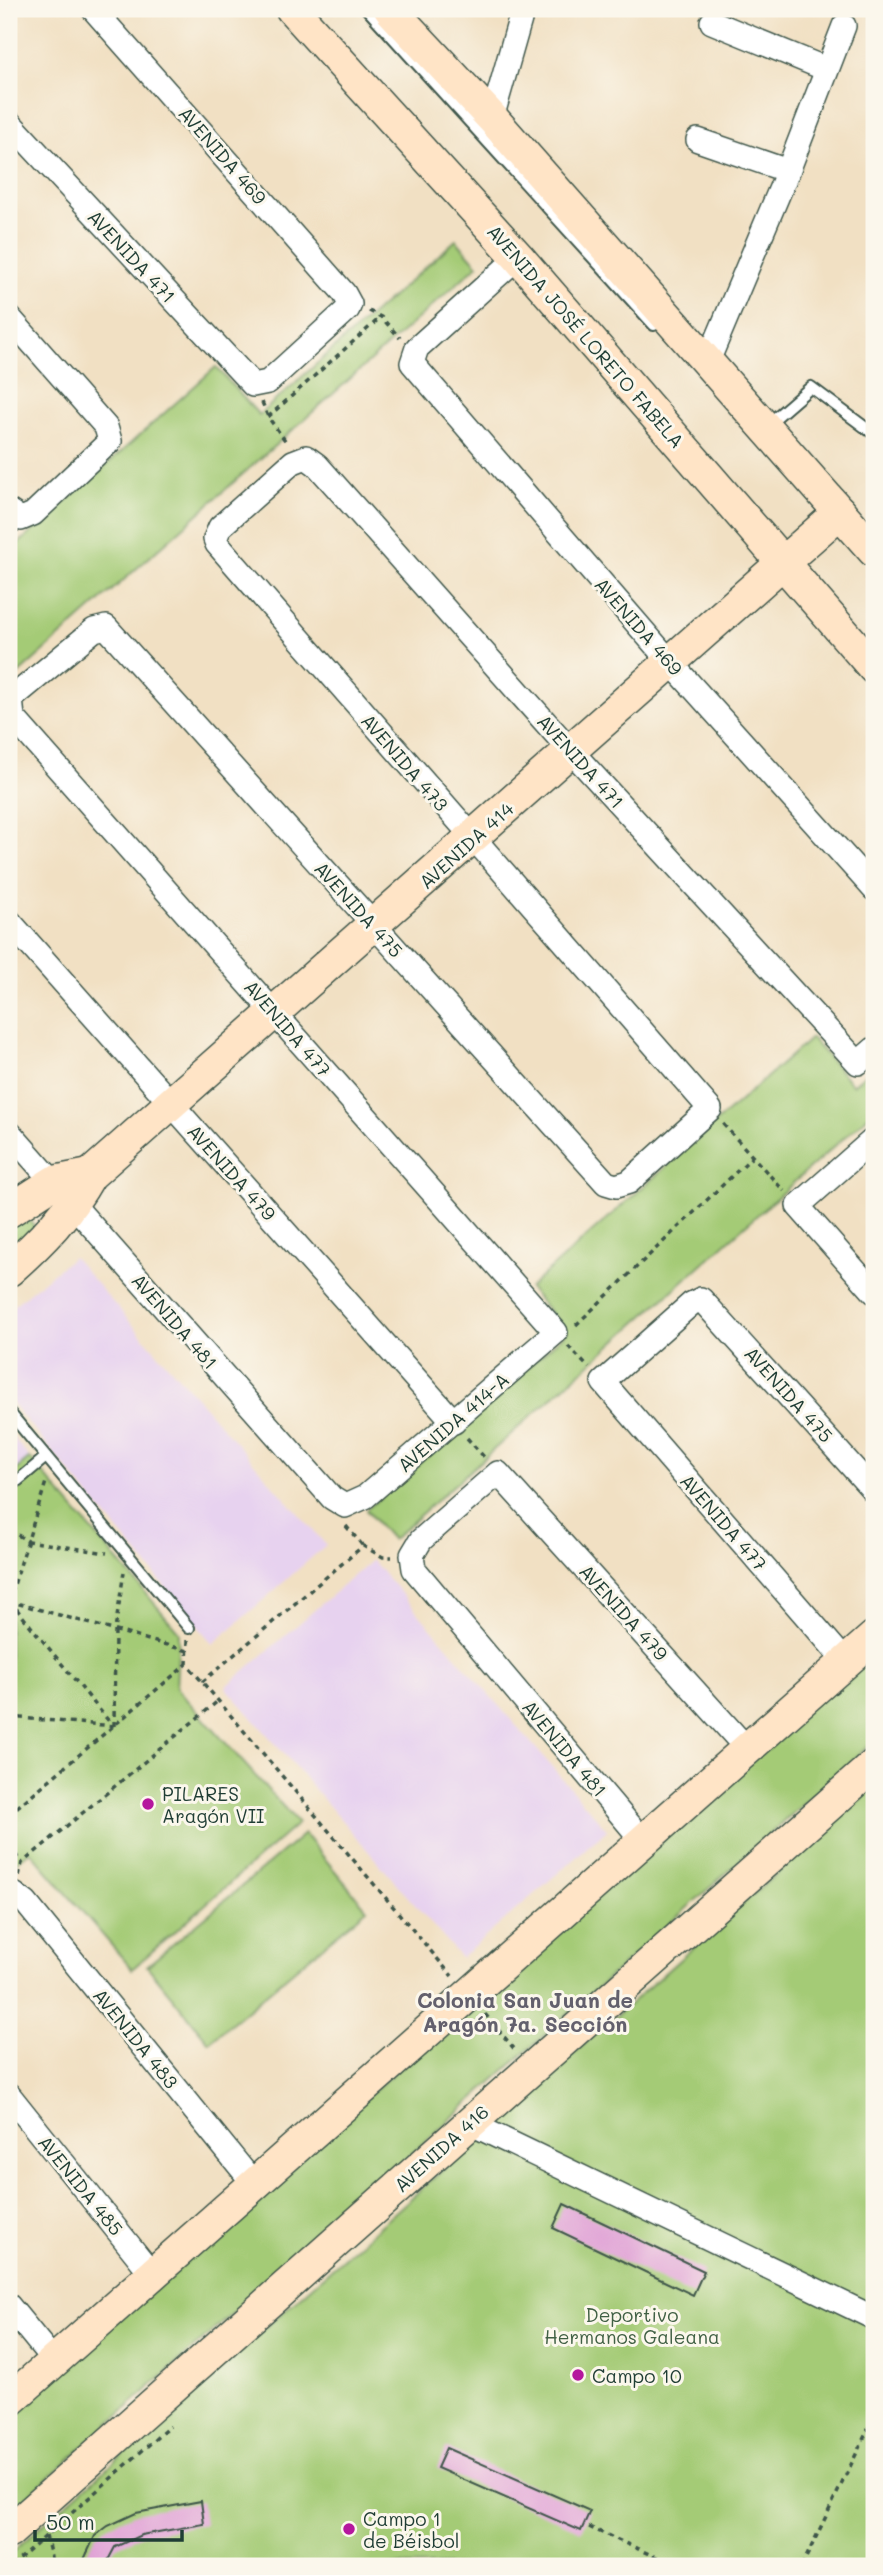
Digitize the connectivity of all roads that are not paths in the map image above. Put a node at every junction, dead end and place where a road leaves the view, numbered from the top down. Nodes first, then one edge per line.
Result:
1 (93, 9) edge
2 (292, 9) edge
3 (367, 9) edge
4 (390, 9) edge
5 (523, 9) edge
6 (712, 23) dead end
7 (844, 26) dead end
8 (826, 69) junction
9 (492, 118) junction
10 (9, 122) edge
11 (698, 139) dead end
12 (788, 171) junction
13 (518, 257) junction
14 (9, 317) edge
15 (663, 335) dead end
16 (708, 361) junction
17 (258, 386) joint
18 (765, 426) junction
19 (874, 433) edge
20 (303, 458) joint
21 (802, 488) dead end
22 (839, 512) junction
23 (15, 515) edge
24 (874, 551) edge
25 (782, 563) junction
26 (106, 627) joint
27 (670, 662) junction
28 (874, 668) edge
29 (571, 751) junction
30 (472, 839) junction
31 (874, 889) edge
32 (9, 921) edge
33 (374, 926) junction
34 (275, 1013) junction
35 (866, 1056) edge
36 (172, 1104) junction
37 (9, 1132) edge
38 (874, 1139) edge
39 (616, 1186) joint
40 (63, 1193) junction
41 (9, 1211) edge
42 (9, 1270) edge
43 (874, 1292) edge
44 (559, 1336) joint
45 (603, 1382) joint
46 (9, 1412) edge
47 (454, 1422) junction
48 (49, 1460) junction
49 (9, 1488) edge
50 (874, 1491) edge
51 (345, 1506) joint
52 (412, 1555) joint
53 (188, 1628) road end
54 (874, 1637) edge
55 (846, 1662) junction
56 (749, 1751) junction
57 (874, 1765) edge
58 (644, 1842) junction
59 (12, 1895) edge
60 (9, 2095) edge
61 (482, 2129) dead end
62 (255, 2185) junction
63 (153, 2275) junction
64 (9, 2306) edge
65 (874, 2318) edge
66 (54, 2361) junction
67 (9, 2402) edge
68 (9, 2532) edge

1 - 17 street, AVENIDA 469
2 - 13 street, AVENIDA JOSÉ LORETO FABELA
3 - 15 lane
4 - 9 street
5 - 9 street
6 - 8 street
7 - 8 street
8 - 12 street
9 - 16 street
10 - 17 street, AVENIDA 471
11 - 12 street
12 - 16 street
13 - 25 street, AVENIDA JOSÉ LORETO FABELA
13 - 27 street, AVENIDA 469
14 - 23 street
16 - 18 street
18 - 19 lane
18 - 22 street
20 - 29 street, AVENIDA 471
20 - 30 street, AVENIDA 473
21 - 22 lane
22 - 24 street
22 - 25 street, AVENIDA 414
25 - 27 street, AVENIDA 414
25 - 28 street, AVENIDA JOSÉ LORETO FABELA
26 - 33 street, AVENIDA 475
26 - 34 street, AVENIDA 477
27 - 29 street, AVENIDA 414
27 - 31 street, AVENIDA 469
29 - 30 street, AVENIDA 414
29 - 35 street, AVENIDA 471
30 - 33 street, AVENIDA 414
30 - 39 street, AVENIDA 473
32 - 36 street, AVENIDA 479
33 - 34 street, AVENIDA 414
33 - 39 street, AVENIDA 475
34 - 36 street, AVENIDA 414
34 - 44 street, AVENIDA 477
36 - 40 street, AVENIDA 414
36 - 47 street, AVENIDA 479
37 - 40 street, AVENIDA 481
38 - 43 street
40 - 41 street, AVENIDA 414
40 - 42 street, AVENIDA 414
40 - 51 street, AVENIDA 481
44 - 47 street, AVENIDA 414-A
45 - 50 street, AVENIDA 475
45 - 55 street, AVENIDA 477
46 - 48 lane
47 - 51 street, AVENIDA 414-A
48 - 49 lane
48 - 53 lane
52 - 56 street, AVENIDA 479
52 - 58 street, AVENIDA 481
54 - 55 street
55 - 56 street
56 - 58 street
57 - 68 street, AVENIDA 416
58 - 62 street
59 - 62 street, AVENIDA 483
60 - 63 street, AVENIDA 485
61 - 65 street
62 - 63 street
63 - 66 street
64 - 66 street
66 - 67 street

